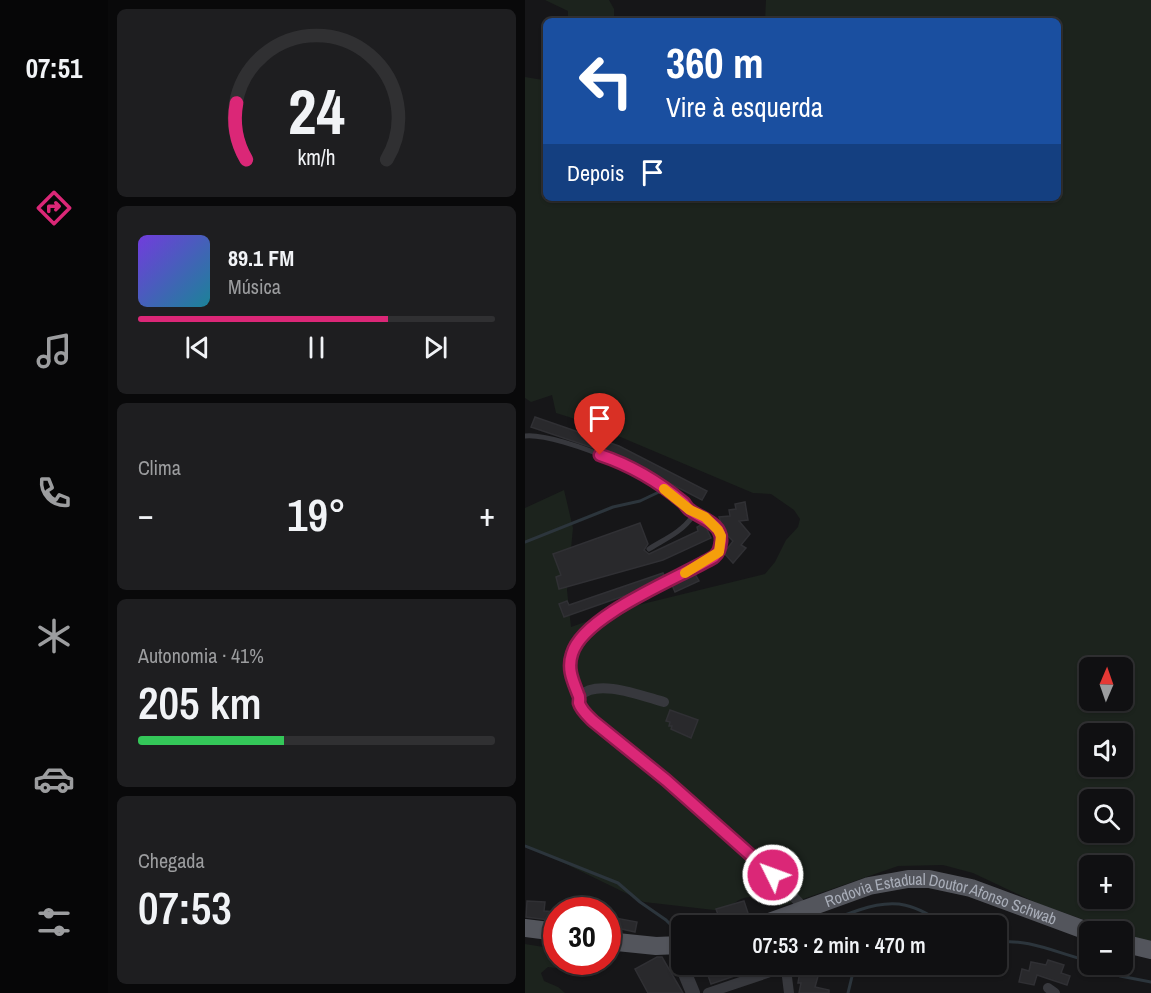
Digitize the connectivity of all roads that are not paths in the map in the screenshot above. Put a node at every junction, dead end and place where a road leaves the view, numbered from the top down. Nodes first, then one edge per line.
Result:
1 (525, 436) edge
2 (690, 510) junction
3 (649, 549) dead end
4 (580, 696) junction
5 (664, 702) dead end
6 (805, 909) junction
7 (788, 915) edge
8 (525, 928) edge
9 (1079, 928) edge
10 (543, 930) edge
11 (621, 942) edge
12 (671, 946) edge
13 (1133, 946) edge
14 (1151, 950) edge
15 (686, 975) edge
16 (765, 975) edge
17 (790, 975) edge
18 (693, 993) edge
19 (708, 993) edge
20 (789, 993) edge

1 - 2 lane
2 - 3 lane
2 - 4 lane
4 - 5 street
4 - 6 street
6 - 7 main road, Rodovia Estadual Doutor Afonso Schwab
6 - 9 main road, Rodovia Estadual Doutor Afonso Schwab
8 - 10 main road
11 - 12 main road
13 - 14 main road
15 - 18 street
16 - 19 street
17 - 20 street

